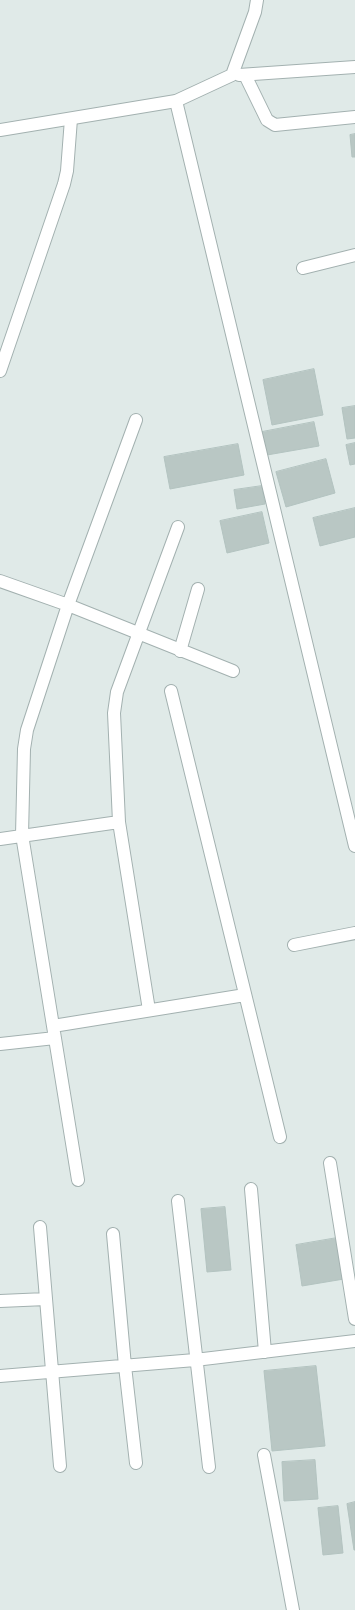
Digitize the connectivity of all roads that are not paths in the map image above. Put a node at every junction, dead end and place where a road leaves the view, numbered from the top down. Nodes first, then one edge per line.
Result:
1 (258, 0) edge
2 (355, 67) edge
3 (232, 75) junction
4 (245, 75) junction
5 (176, 101) junction
6 (355, 117) edge
7 (71, 119) junction
8 (0, 130) edge
9 (355, 255) edge
10 (303, 268) dead end
11 (0, 371) edge
12 (136, 420) dead end
13 (178, 527) dead end
14 (0, 582) edge
15 (198, 589) dead end
16 (68, 605) junction
17 (138, 634) junction
18 (180, 651) junction
19 (233, 671) dead end
20 (171, 691) dead end
21 (120, 822) junction
22 (22, 835) junction
23 (0, 839) edge
24 (355, 846) edge
25 (355, 933) edge
26 (294, 946) dead end
27 (245, 995) junction
28 (149, 1010) junction
29 (54, 1032) junction
30 (0, 1044) edge
31 (280, 1137) dead end
32 (330, 1163) dead end
33 (78, 1180) dead end
34 (251, 1189) dead end
35 (178, 1201) dead end
36 (40, 1227) dead end
37 (113, 1234) dead end
38 (46, 1299) junction
39 (0, 1300) edge
40 (355, 1319) edge
41 (355, 1341) edge
42 (265, 1352) junction
43 (195, 1360) junction
44 (125, 1366) junction
45 (52, 1373) junction
46 (0, 1376) edge
47 (264, 1455) dead end
48 (136, 1464) dead end
49 (60, 1466) dead end
50 (209, 1467) dead end
51 (293, 1610) edge

1 - 3 street
2 - 4 street
3 - 4 street
3 - 5 street
4 - 6 street
5 - 7 street
5 - 24 street
7 - 8 street
7 - 11 street
9 - 10 street
12 - 16 street
13 - 17 street
14 - 16 street
15 - 18 street
16 - 17 street
16 - 22 street
17 - 18 street
17 - 21 street
18 - 19 street
20 - 27 street
21 - 22 street
21 - 28 street
22 - 23 street
22 - 29 street
25 - 26 street
27 - 28 street
27 - 31 street
28 - 29 street
29 - 30 street
29 - 33 street
32 - 40 street
34 - 42 street
35 - 43 street
36 - 38 street
37 - 44 street
38 - 39 street
38 - 45 street
41 - 42 street
42 - 43 street
43 - 44 street
43 - 50 street
44 - 45 street
44 - 48 street
45 - 46 street
45 - 49 street
47 - 51 street

